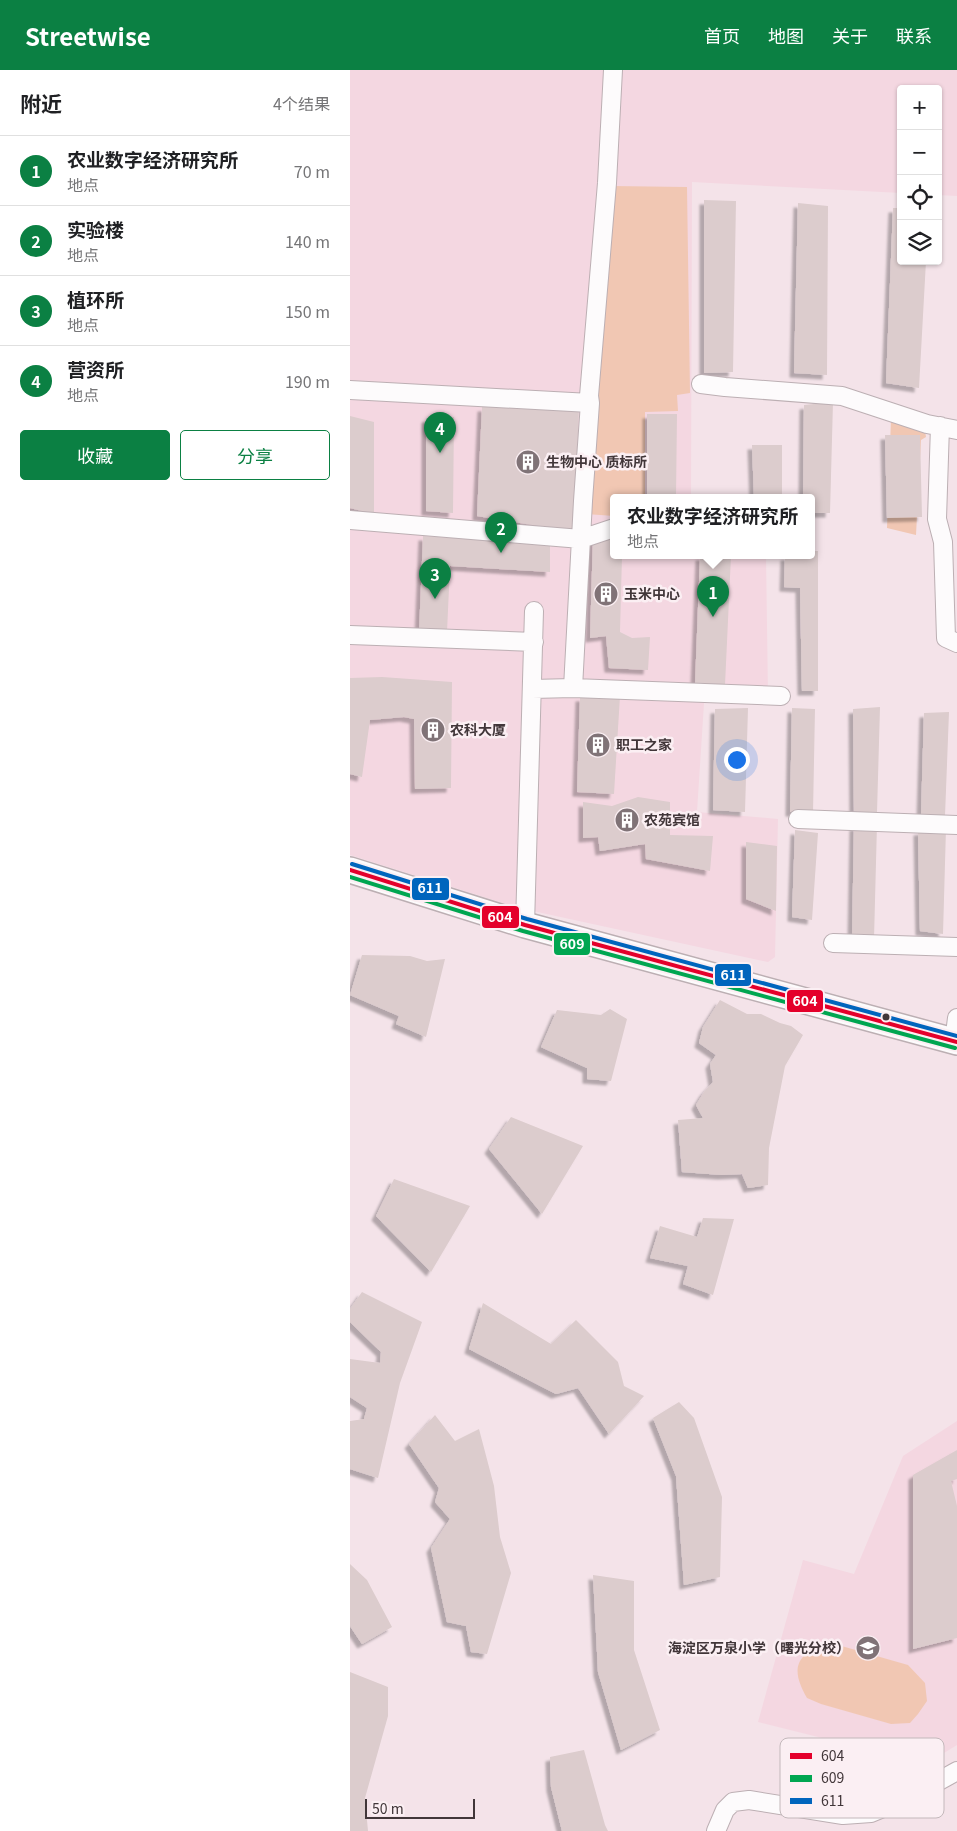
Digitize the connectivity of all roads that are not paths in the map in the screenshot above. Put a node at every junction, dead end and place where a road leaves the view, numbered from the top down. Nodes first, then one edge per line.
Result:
1 (613, 70) edge
2 (701, 384) dead end
3 (350, 390) edge
4 (590, 403) junction
5 (949, 428) edge
6 (350, 520) edge
7 (610, 529) edge
8 (581, 538) junction
9 (534, 611) dead end
10 (350, 635) edge
11 (534, 642) junction
12 (957, 643) edge
13 (573, 688) junction
14 (532, 689) junction
15 (781, 696) dead end
16 (798, 819) dead end
17 (957, 825) edge
18 (350, 870) edge
19 (525, 925) junction
20 (833, 943) dead end
21 (957, 947) edge
22 (956, 1034) edge
23 (957, 1771) edge
24 (944, 1778) edge
25 (780, 1805) edge
26 (716, 1831) edge

1 - 4 street
2 - 5 street
3 - 4 street
4 - 8 street
5 - 12 street
6 - 8 street
7 - 8 street
8 - 13 street
9 - 11 street
10 - 11 street
11 - 14 street
13 - 14 street
13 - 15 street
14 - 19 street
16 - 17 street
18 - 19 street
19 - 22 street
20 - 21 street
23 - 24 street
25 - 26 street

